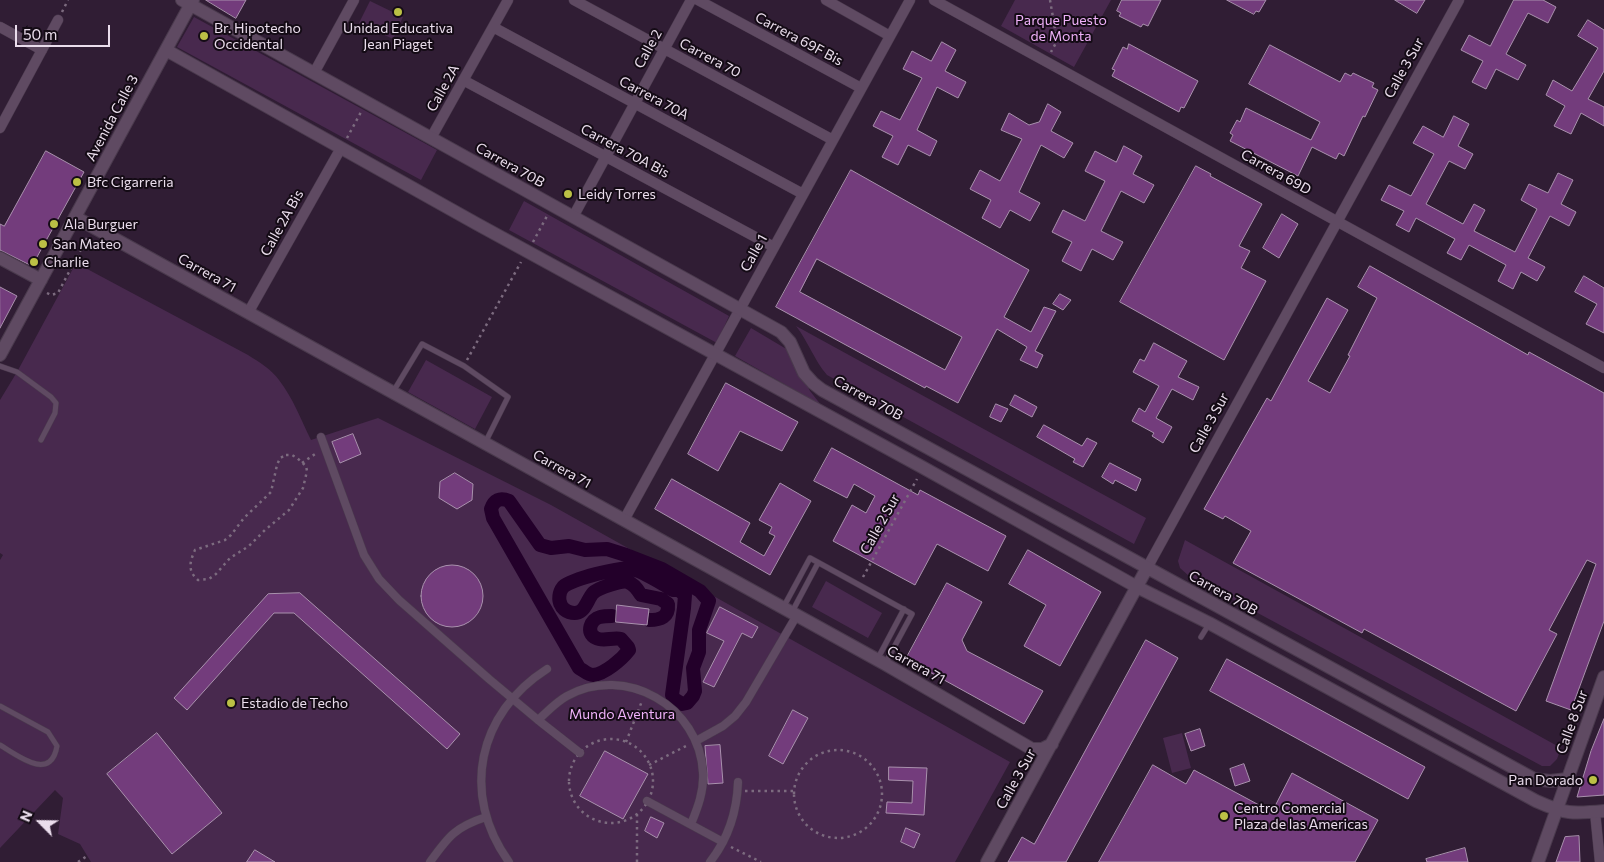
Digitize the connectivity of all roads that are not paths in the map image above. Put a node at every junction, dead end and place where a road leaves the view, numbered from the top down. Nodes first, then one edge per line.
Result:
1 (354, 0) edge
2 (508, 0) edge
3 (574, 0) edge
4 (691, 0) edge
5 (698, 0) edge
6 (826, 0) edge
7 (910, 0) edge
8 (934, 0) edge
9 (1459, 0) edge
10 (188, 1) edge
11 (58, 20) dead end
12 (0, 27) edge
13 (493, 27) junction
14 (890, 36) junction
15 (664, 49) junction
16 (42, 50) junction
17 (166, 50) junction
18 (314, 73) junction
19 (463, 80) junction
20 (861, 88) junction
21 (634, 103) junction
22 (0, 128) edge
23 (431, 138) junction
24 (833, 140) junction
25 (341, 148) junction
26 (606, 157) junction
27 (803, 194) junction
28 (75, 217) junction
29 (573, 217) junction
30 (1337, 222) junction
31 (774, 247) junction
32 (0, 258) edge
33 (43, 286) junction
34 (740, 308) junction
35 (248, 313) junction
36 (715, 354) junction
37 (0, 355) edge
38 (0, 366) edge
39 (1604, 368) edge
40 (393, 393) junction
41 (321, 437) dead end
42 (41, 440) dead end
43 (485, 444) junction
44 (624, 520) junction
45 (818, 563) junction
46 (1147, 568) junction
47 (1137, 587) junction
48 (904, 609) junction
49 (790, 612) junction
50 (1209, 624) junction
51 (1201, 638) dead end
52 (881, 662) junction
53 (547, 669) dead end
54 (1604, 677) edge
55 (511, 698) junction
56 (0, 706) edge
57 (538, 720) junction
58 (696, 741) junction
59 (1052, 744) junction
60 (0, 745) edge
61 (1032, 749) junction
62 (580, 753) road end
63 (1037, 771) junction
64 (1567, 779) junction
65 (738, 782) dead end
66 (647, 801) road end
67 (1556, 810) junction
68 (1599, 811) edge
69 (486, 818) junction
70 (691, 824) junction
71 (723, 842) junction
72 (430, 862) edge
73 (509, 862) edge
74 (710, 862) edge
75 (987, 862) edge
76 (1538, 862) edge
77 (1600, 862) edge

1 - 18 street
2 - 13 street, Calle 2A
3 - 15 street, Carrera 70
4 - 15 street, Calle 2
5 - 20 street, Carrera 69F Bis
6 - 14 street
7 - 14 street, Calle 1
8 - 30 street, Carrera 69D
9 - 30 street, Calle 3 Sur
10 - 17 street, Avenida Calle 3
10 - 18 street, Carrera 70B
11 - 16 street
12 - 16 street
13 - 19 street, Calle 2A
13 - 21 street, Carrera 70A
14 - 20 street, Calle 1
15 - 21 street, Calle 2
15 - 24 street, Carrera 70
16 - 22 street
17 - 25 street
17 - 28 street, Avenida Calle 3
18 - 23 street, Carrera 70B
19 - 23 street, Calle 2A
19 - 26 street, Carrera 70A Bis
20 - 24 street, Calle 1
21 - 26 street, Calle 2
21 - 27 street, Carrera 70A
23 - 29 street, Carrera 70B
24 - 27 street, Calle 1
25 - 35 street, Calle 2A Bis
25 - 36 street
26 - 29 street, Calle 2
26 - 31 street, Carrera 70A Bis
27 - 31 street, Calle 1
28 - 33 street, Avenida Calle 3
28 - 35 street, Carrera 71
29 - 34 street, Carrera 70B
30 - 39 street, Carrera 69D
30 - 46 street, Calle 3 Sur
31 - 34 street, Calle 1
32 - 33 street
33 - 37 street, Avenida Calle 3
34 - 36 street, Calle 1
34 - 46 street, Carrera 70B
35 - 40 street, Carrera 71
36 - 44 street, Calle 1
36 - 47 street
38 - 42 lane
40 - 43 street, Carrera 71
40 - 43 lane
41 - 55 street
43 - 44 street, Carrera 71
44 - 49 street, Carrera 71
45 - 48 lane
45 - 49 lane
45 - 49 lane
46 - 47 street, Calle 3 Sur
46 - 64 street, Carrera 70B
47 - 50 street
47 - 59 street, Calle 3 Sur
48 - 52 lane
48 - 52 lane
49 - 52 street, Carrera 71
49 - 58 street
50 - 51 lane
50 - 67 street
52 - 61 street, Carrera 71
53 - 55 street
54 - 64 street, Calle 8 Sur
55 - 57 street
55 - 69 street
56 - 60 lane
57 - 58 street
57 - 62 street
58 - 70 street
59 - 61 street
59 - 63 street, Calle 3 Sur
61 - 63 street
63 - 75 street, Calle 3 Sur
64 - 67 street, Calle 8 Sur
65 - 71 street
66 - 70 street
67 - 68 street
67 - 76 street, Calle 8 Sur
68 - 77 street
69 - 72 street
69 - 73 street
70 - 71 street
71 - 74 street

